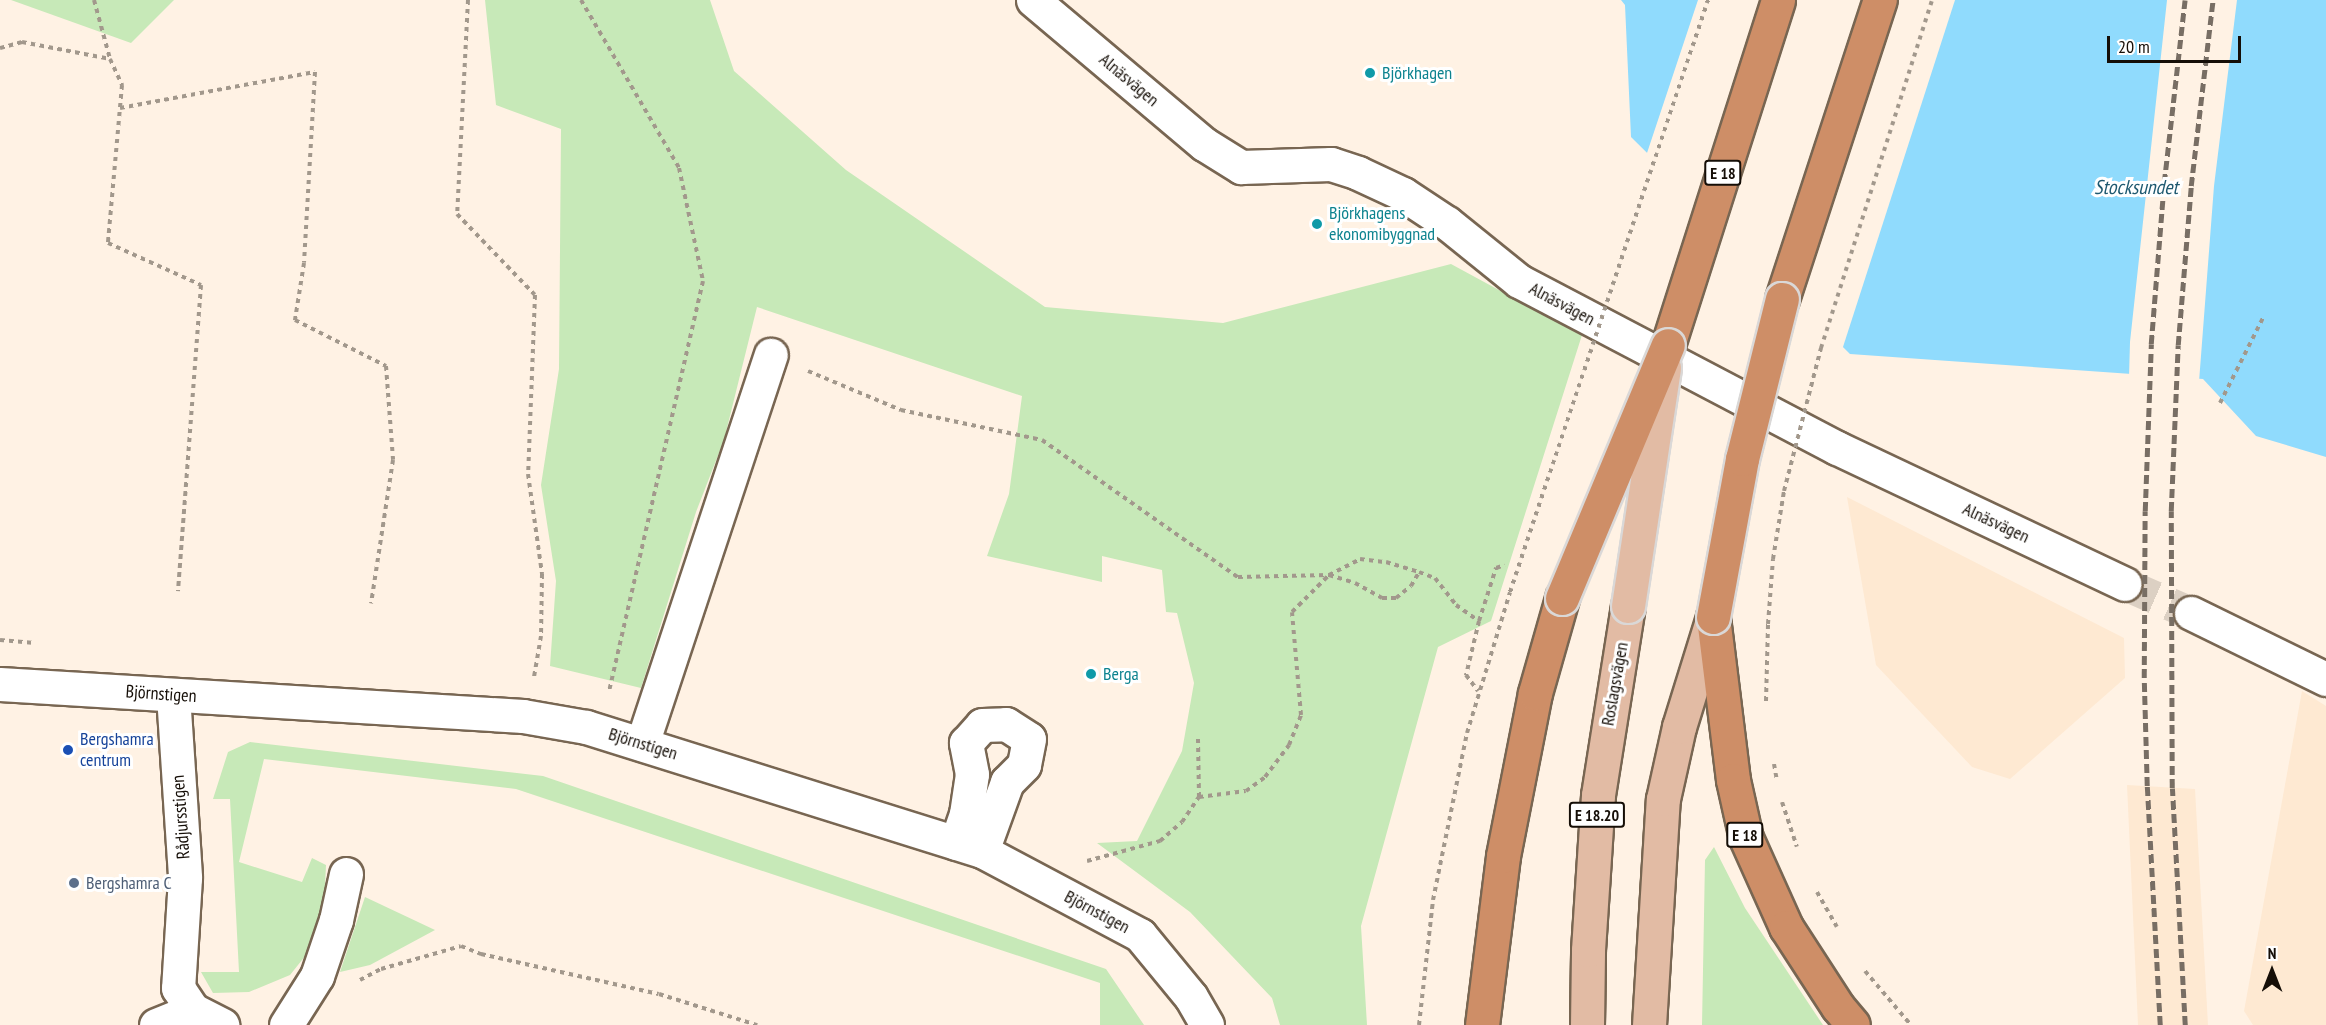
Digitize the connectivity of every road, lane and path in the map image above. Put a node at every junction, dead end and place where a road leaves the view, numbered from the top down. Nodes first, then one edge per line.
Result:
1 (94, 0) edge
2 (468, 0) edge
3 (581, 0) edge
4 (1034, 0) edge
5 (1708, 0) edge
6 (1778, 0) edge
7 (1880, 0) edge
8 (1932, 0) edge
9 (0, 48) edge
10 (110, 59) junction
11 (120, 108) junction
12 (2263, 318) dead end
13 (1668, 345) junction
14 (771, 355) joint
15 (2220, 403) dead end
16 (1505, 565) dead end
17 (1419, 572) junction
18 (1329, 575) junction
19 (2125, 584) tunnel mouth
20 (178, 591) dead end
21 (371, 603) dead end
22 (2191, 613) tunnel mouth
23 (1713, 617) junction
24 (1479, 621) junction
25 (2326, 679) edge
26 (0, 684) edge
27 (1478, 691) junction
28 (173, 695) junction
29 (608, 697) dead end
30 (1766, 705) dead end
31 (523, 716) junction
32 (1198, 739) dead end
33 (642, 744) junction
34 (1774, 762) dead end
35 (1778, 785) dead end
36 (1780, 796) dead end
37 (1199, 797) junction
38 (1798, 849) dead end
39 (1080, 862) dead end
40 (346, 874) dead end
41 (1816, 890) dead end
42 (1838, 929) dead end
43 (1862, 967) dead end
44 (317, 976) junction
45 (193, 1010) junction
46 (156, 1025) edge
47 (222, 1025) edge
48 (286, 1025) edge
49 (757, 1025) edge
50 (1207, 1025) edge
51 (1419, 1025) edge
52 (1482, 1025) edge
53 (1587, 1025) edge
54 (1649, 1025) edge
55 (1853, 1025) edge
56 (1911, 1025) edge

1 - 10 path
2 - 31 path
3 - 29 path
4 - 19 street, Alnäsvägen
5 - 27 path, bridge
6 - 13 highway, E 18
7 - 23 highway, E 18, bridge
8 - 30 path, bridge
9 - 10 path
10 - 11 path
11 - 20 path
11 - 21 path
12 - 15 path
13 - 52 highway, E 18, bridge
13 - 53 main road, Roslagsvägen / E 18.20, bridge
14 - 18 path
14 - 33 street
16 - 24 path
17 - 18 path
17 - 18 path
17 - 24 path
18 - 37 path
22 - 25 street
23 - 54 main road
23 - 55 highway, E 18
24 - 27 path
26 - 28 street, Björnstigen
27 - 51 path
28 - 31 street, Björnstigen
28 - 45 street, Rådjursstigen
31 - 33 street, Björnstigen
32 - 37 path
33 - 50 street, Björnstigen
34 - 35 path
36 - 38 path
37 - 39 path
40 - 44 street
41 - 42 path
43 - 56 path
44 - 48 street
44 - 49 path
45 - 46 street
45 - 47 street

